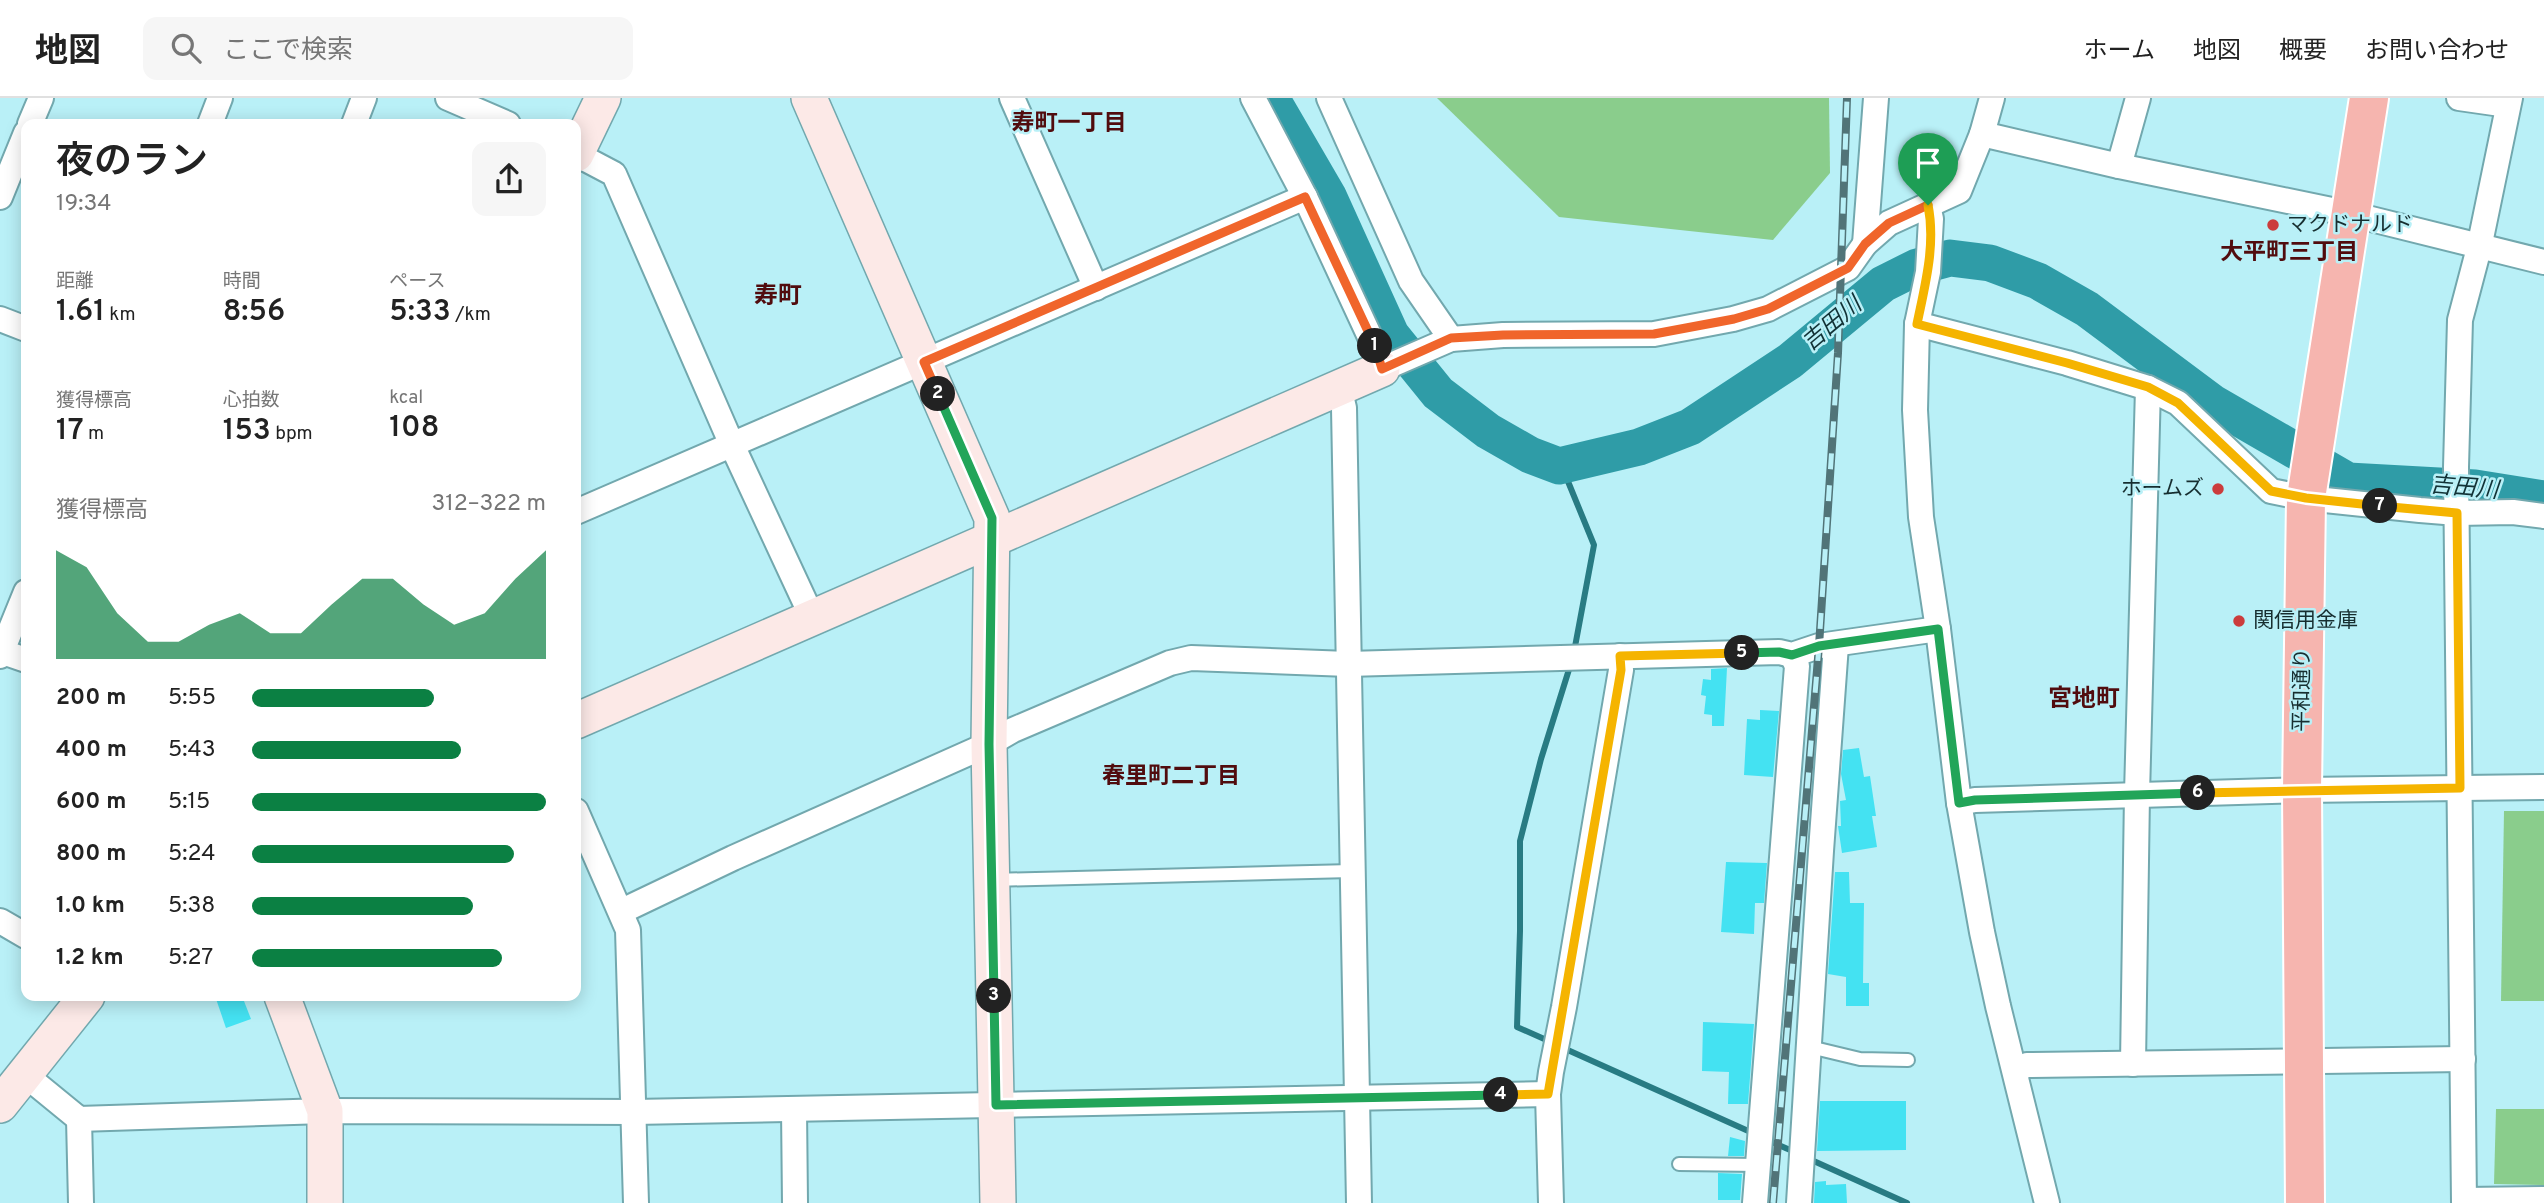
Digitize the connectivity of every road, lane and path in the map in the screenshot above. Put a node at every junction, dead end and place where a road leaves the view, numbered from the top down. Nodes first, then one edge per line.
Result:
1 (41, 98) edge
2 (220, 98) edge
3 (364, 98) edge
4 (448, 98) edge
5 (603, 98) edge
6 (809, 98) edge
7 (1012, 98) edge
8 (1253, 98) edge
9 (1329, 98) edge
10 (1876, 98) edge
11 (1992, 98) edge
12 (2138, 98) edge
13 (2369, 98) edge
14 (2459, 98) edge
15 (2509, 102) edge
16 (32, 119) edge
17 (212, 119) edge
18 (356, 119) edge
19 (496, 119) edge
20 (1982, 134) junction
21 (581, 144) edge
22 (21, 145) edge
23 (581, 157) edge
24 (2119, 166) junction
25 (0, 197) edge
26 (1305, 197) junction
27 (1930, 212) junction
28 (2351, 214) junction
29 (1865, 244) junction
30 (2479, 248) junction
31 (2544, 262) edge
32 (1096, 288) junction
33 (0, 318) edge
34 (1917, 324) junction
35 (21, 327) edge
36 (1446, 341) junction
37 (924, 362) junction
38 (1391, 366) junction
39 (1339, 387) junction
40 (2148, 387) junction
41 (732, 445) junction
42 (2309, 477) junction
43 (2457, 509) junction
44 (581, 511) edge
45 (2544, 516) edge
46 (992, 538) junction
47 (21, 604) edge
48 (812, 617) junction
49 (1938, 629) junction
50 (1836, 645) junction
51 (1, 653) edge
52 (1792, 655) junction
53 (1620, 656) junction
54 (21, 659) edge
55 (1348, 664) junction
56 (581, 718) edge
57 (989, 744) junction
58 (2544, 787) edge
59 (2460, 788) junction
60 (2302, 790) junction
61 (2137, 794) junction
62 (1959, 803) junction
63 (581, 822) edge
64 (1352, 871) junction
65 (992, 880) junction
66 (622, 912) junction
67 (0, 921) edge
68 (21, 933) edge
69 (83, 1001) edge
70 (284, 1001) edge
71 (1810, 1047) junction
72 (2463, 1059) junction
73 (1908, 1060) dead end
74 (2303, 1062) junction
75 (2133, 1064) junction
76 (2015, 1070) junction
77 (24, 1074) junction
78 (1548, 1094) junction
79 (1357, 1098) junction
80 (0, 1105) edge
81 (996, 1105) junction
82 (794, 1109) junction
83 (325, 1111) junction
84 (634, 1112) junction
85 (79, 1119) junction
86 (1760, 1145) junction
87 (1679, 1164) dead end
88 (2544, 1199) edge
89 (2464, 1202) edge
90 (82, 1203) edge
91 (325, 1203) edge
92 (636, 1203) edge
93 (795, 1203) edge
94 (998, 1203) edge
95 (1359, 1203) edge
96 (1550, 1203) edge
97 (1755, 1203) edge
98 (1799, 1203) edge
99 (2047, 1203) edge
100 (2305, 1203) edge

1 - 16 street
2 - 17 street
3 - 18 street
4 - 19 street
5 - 21 street
6 - 37 street
7 - 32 street
8 - 26 street
9 - 36 street
10 - 29 street
11 - 20 street
12 - 24 street
13 - 28 highway, 平和通り
14 - 15 street
15 - 30 street
20 - 24 street
20 - 27 street
22 - 25 street
23 - 41 street
24 - 28 street
26 - 32 street
26 - 38 street
27 - 29 street
27 - 34 street
28 - 30 street
28 - 42 highway, 平和通り
29 - 36 street
30 - 31 street
30 - 43 street
32 - 37 street
33 - 35 street
34 - 40 street
34 - 49 street
36 - 38 street
37 - 41 street
37 - 46 street
38 - 39 street
39 - 46 street
39 - 55 street
40 - 42 street
40 - 61 street
41 - 44 street
41 - 48 street
42 - 43 street
42 - 60 highway, 平和通り
43 - 45 street
43 - 59 street
46 - 48 street
46 - 57 street
47 - 51 street
48 - 56 street
49 - 50 street
49 - 62 street
50 - 52 street
50 - 71 street
51 - 54 street
52 - 53 street
52 - 86 street
53 - 55 street
53 - 78 street
55 - 57 street
55 - 64 street
57 - 65 street
57 - 66 street
58 - 59 street
59 - 60 street
59 - 72 street
60 - 61 street
60 - 74 highway, 平和通り
61 - 62 street
61 - 75 street
62 - 76 street
63 - 66 street
64 - 65 lane
64 - 79 street
65 - 81 street
66 - 84 street
67 - 68 street
69 - 77 street
70 - 83 street
71 - 73 lane
71 - 98 street
72 - 74 street
72 - 89 street
74 - 75 street
74 - 100 highway, 平和通り
75 - 76 street
76 - 99 street
77 - 80 street
77 - 85 street
78 - 79 street
78 - 96 street
79 - 81 street
79 - 95 street
81 - 82 street
81 - 94 street
82 - 84 street
82 - 93 street
83 - 84 street
83 - 85 street
83 - 91 street
84 - 92 street
85 - 90 street
86 - 87 lane
86 - 97 street
88 - 89 street

